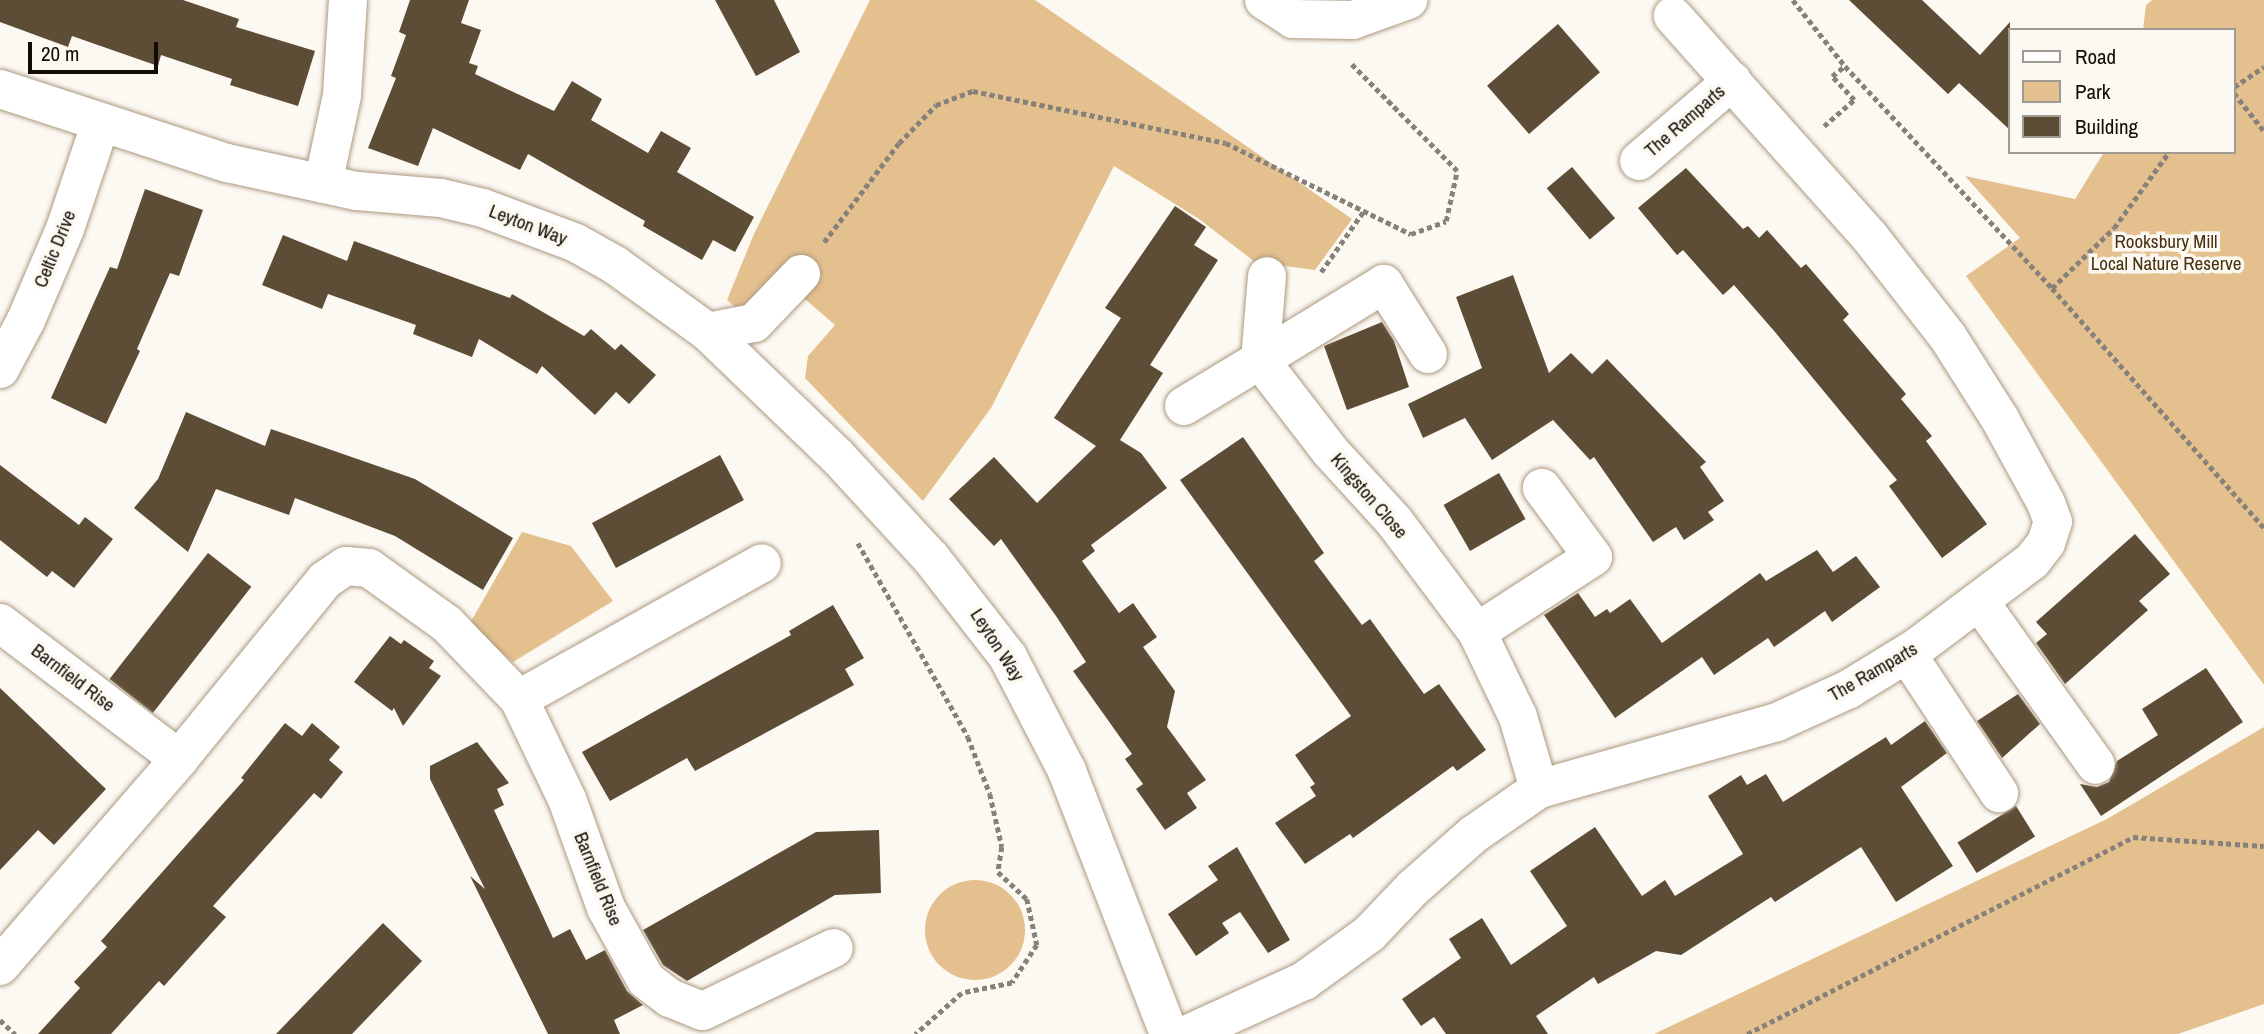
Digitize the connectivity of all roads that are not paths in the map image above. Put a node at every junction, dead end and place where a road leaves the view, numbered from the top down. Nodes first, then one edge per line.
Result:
1 (348, 0) edge
2 (1264, 0) edge
3 (1408, 0) edge
4 (1673, 16) dead end
5 (1732, 81) junction
6 (0, 89) edge
7 (100, 125) junction
8 (1639, 162) dead end
9 (323, 184) junction
10 (801, 274) road end
11 (1267, 276) dead end
12 (708, 332) junction
13 (1428, 354) dead end
14 (1259, 360) junction
15 (0, 369) edge
16 (1184, 406) dead end
17 (1542, 488) dead end
18 (762, 563) dead end
19 (1979, 601) junction
20 (0, 623) edge
21 (1477, 632) junction
22 (1907, 654) junction
23 (519, 699) junction
24 (179, 759) junction
25 (2096, 765) dead end
26 (1539, 789) junction
27 (1999, 793) dead end
28 (834, 948) dead end
29 (0, 966) edge
30 (1169, 1034) edge
31 (1188, 1034) edge

1 - 9 street
2 - 3 street
4 - 5 street, The Ramparts
5 - 8 street, The Ramparts
5 - 19 street, The Ramparts
6 - 7 street, Leyton Way
7 - 9 street, Leyton Way
7 - 15 street, Celtic Drive
9 - 12 street, Leyton Way
10 - 12 street
11 - 14 street
12 - 30 street, Leyton Way
13 - 14 street
14 - 16 street
14 - 21 street, Kingston Close
17 - 21 street
18 - 23 street
19 - 22 street, The Ramparts
19 - 25 street
20 - 24 street, Barnfield Rise
21 - 26 street, Kingston Close
22 - 26 street, The Ramparts
22 - 27 street
23 - 24 street, Barnfield Rise
23 - 28 street, Barnfield Rise
24 - 29 street, Barnfield Rise
26 - 31 street, The Ramparts

